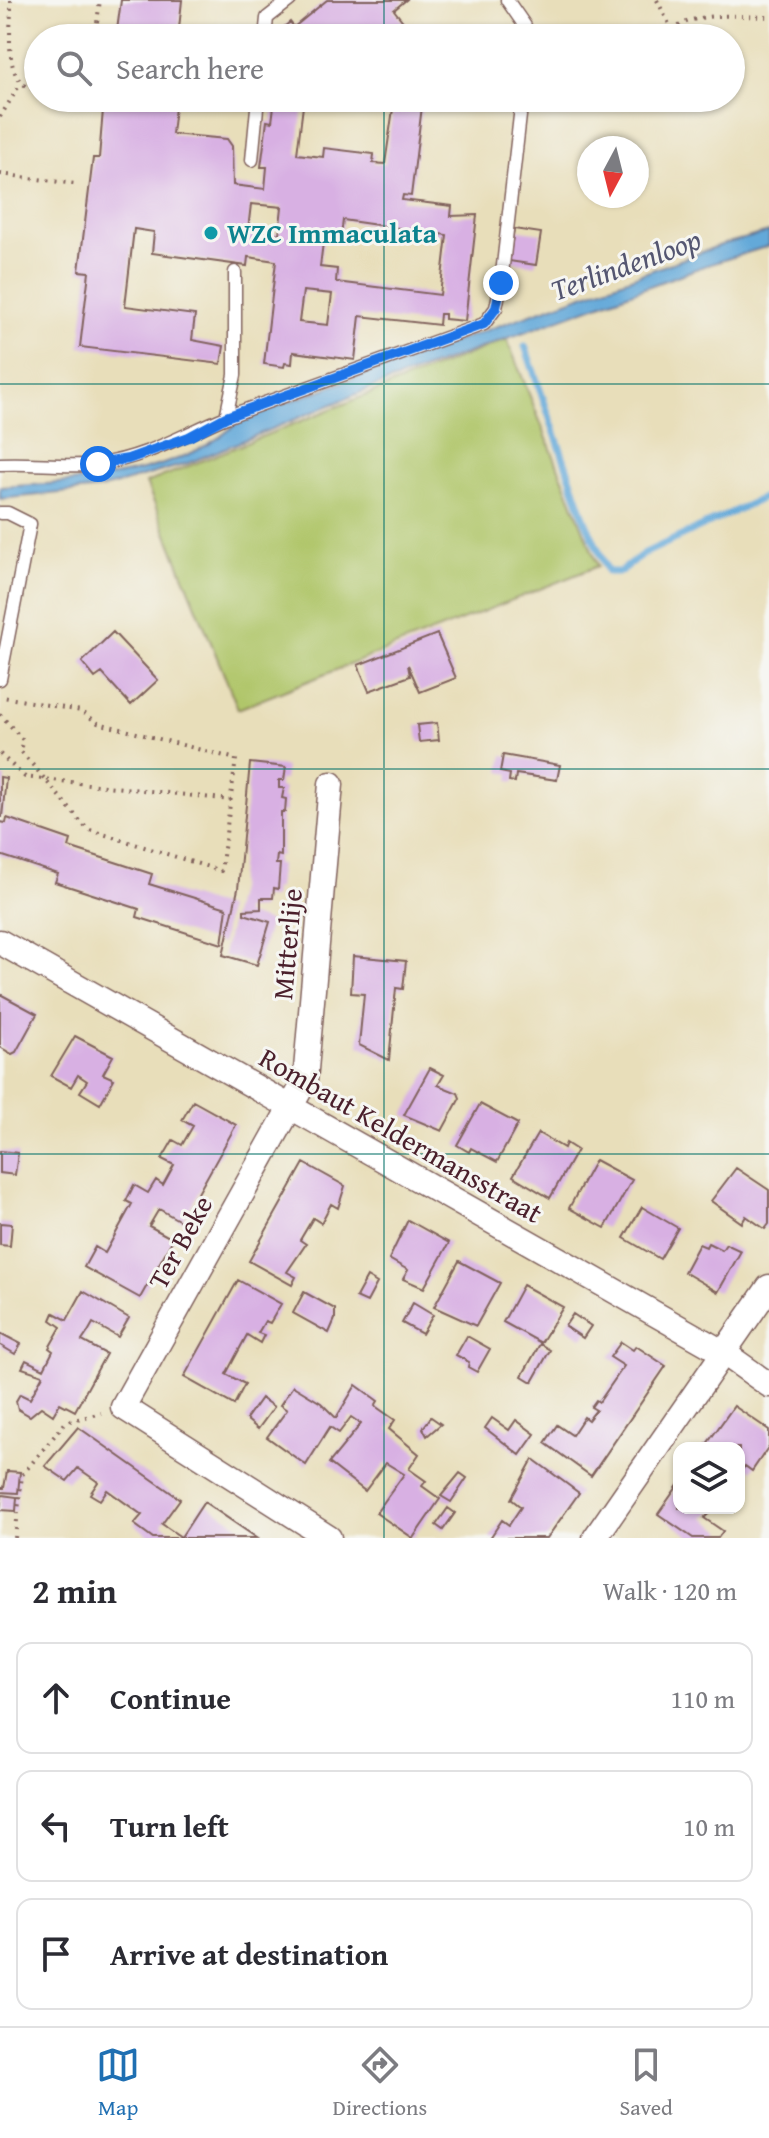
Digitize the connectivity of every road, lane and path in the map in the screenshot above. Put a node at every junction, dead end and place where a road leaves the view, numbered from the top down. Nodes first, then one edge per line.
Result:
1 (11, 0) edge
2 (100, 0) edge
3 (290, 0) edge
4 (507, 0) edge
5 (657, 0) edge
6 (769, 17) edge
7 (97, 24) edge
8 (266, 24) edge
9 (524, 24) edge
10 (669, 24) edge
11 (687, 24) edge
12 (21, 83) junction
13 (24, 84) edge
14 (257, 112) edge
15 (520, 112) edge
16 (0, 117) edge
17 (252, 160) dead end
18 (0, 174) edge
19 (75, 184) dead end
20 (235, 272) dead end
21 (226, 417) junction
22 (0, 464) edge
23 (0, 513) edge
24 (0, 679) edge
25 (0, 697) edge
26 (0, 714) edge
27 (0, 754) edge
28 (45, 780) junction
29 (331, 784) dead end
30 (231, 800) junction
31 (0, 942) edge
32 (290, 1106) junction
33 (769, 1287) edge
34 (724, 1353) junction
35 (769, 1385) edge
36 (123, 1407) junction
37 (15, 1538) edge
38 (329, 1538) edge
39 (595, 1538) edge

1 - 12 path
2 - 7 path
3 - 8 lane
4 - 9 lane
5 - 10 path
6 - 11 path
12 - 13 path
12 - 16 path
14 - 17 lane
15 - 21 lane
18 - 19 path
20 - 21 lane
21 - 22 lane
23 - 24 lane
25 - 30 path
26 - 28 path
27 - 28 path
28 - 30 path
28 - 30 path
29 - 32 street, Mitterlije
31 - 32 street, Rombaut Keldermansstraat
32 - 34 street, Rombaut Keldermansstraat
32 - 36 street, Ter Beke
33 - 34 street
34 - 35 street, Rombaut Keldermansstraat
34 - 39 street
36 - 37 path
36 - 38 street

